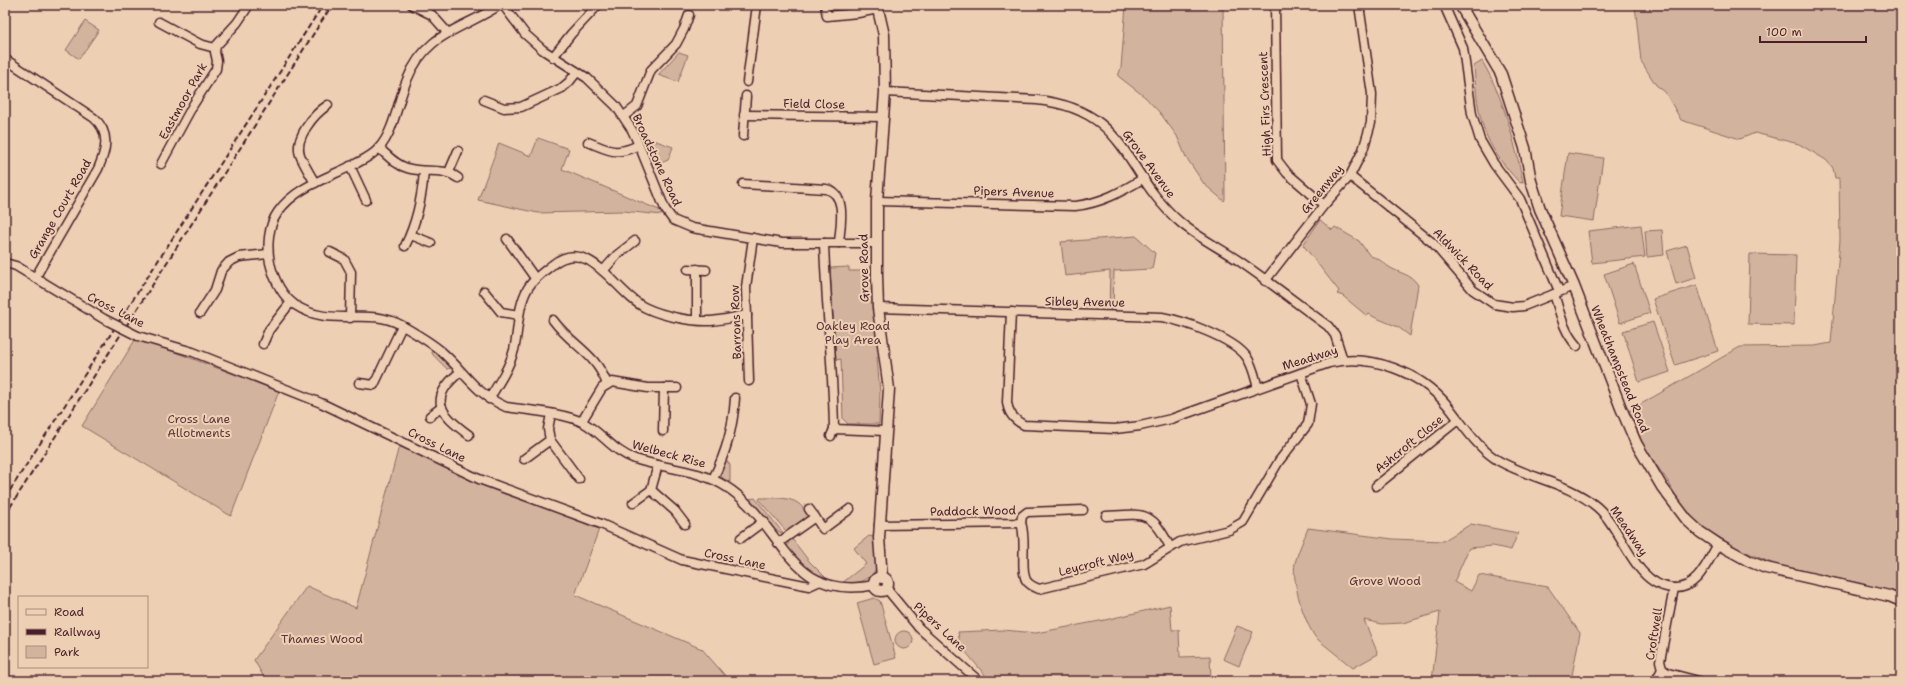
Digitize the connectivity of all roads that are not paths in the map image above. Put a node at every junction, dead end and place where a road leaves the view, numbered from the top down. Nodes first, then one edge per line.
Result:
1 (249, 5) edge
2 (412, 5) edge
3 (502, 5) edge
4 (598, 5) edge
5 (757, 5) edge
6 (825, 5) edge
7 (1275, 5) edge
8 (1359, 5) edge
9 (1444, 5) edge
10 (1460, 5) edge
11 (878, 7) edge
12 (689, 16) dead end
13 (159, 22) dead end
14 (447, 32) junction
15 (216, 48) junction
16 (553, 58) junction
17 (5, 59) edge
18 (577, 72) junction
19 (747, 82) dead end
20 (884, 92) junction
21 (746, 96) dead end
22 (484, 100) dead end
23 (328, 105) dead end
24 (744, 115) junction
25 (624, 116) junction
26 (884, 117) junction
27 (742, 136) dead end
28 (588, 142) dead end
29 (639, 145) junction
30 (380, 148) junction
31 (458, 151) dead end
32 (161, 164) dead end
33 (350, 166) junction
34 (424, 171) junction
35 (449, 172) junction
36 (1350, 176) junction
37 (458, 178) dead end
38 (1144, 178) junction
39 (315, 183) junction
40 (744, 184) dead end
41 (366, 200) dead end
42 (877, 201) junction
43 (1324, 206) junction
44 (411, 235) junction
45 (753, 238) junction
46 (507, 239) dead end
47 (634, 240) dead end
48 (431, 243) dead end
49 (824, 243) junction
50 (839, 243) junction
51 (876, 243) junction
52 (405, 246) dead end
53 (330, 252) dead end
54 (268, 254) junction
55 (5, 263) edge
56 (688, 269) dead end
57 (603, 271) junction
58 (35, 278) junction
59 (535, 278) junction
60 (1265, 281) junction
61 (1574, 286) junction
62 (484, 291) dead end
63 (1556, 293) junction
64 (291, 302) junction
65 (878, 308) junction
66 (1010, 312) junction
67 (200, 313) dead end
68 (519, 315) junction
69 (747, 315) junction
70 (350, 318) junction
71 (553, 320) dead end
72 (697, 320) junction
73 (402, 326) junction
74 (264, 344) dead end
75 (1577, 346) dead end
76 (1343, 360) junction
77 (460, 372) junction
78 (1301, 373) junction
79 (749, 381) dead end
80 (359, 384) dead end
81 (607, 384) junction
82 (664, 388) junction
83 (677, 388) dead end
84 (1258, 388) junction
85 (489, 398) junction
86 (735, 398) dead end
87 (442, 407) junction
88 (551, 414) junction
89 (430, 416) dead end
90 (1458, 420) junction
91 (582, 421) junction
92 (886, 431) junction
93 (663, 432) dead end
94 (469, 435) dead end
95 (550, 440) junction
96 (524, 459) dead end
97 (658, 465) junction
98 (579, 479) dead end
99 (713, 479) junction
100 (1376, 486) dead end
101 (651, 490) junction
102 (633, 503) dead end
103 (808, 508) dead end
104 (850, 509) dead end
105 (1084, 510) dead end
106 (1106, 516) dead end
107 (815, 517) junction
108 (764, 521) junction
109 (1021, 523) junction
110 (685, 524) dead end
111 (879, 525) junction
112 (741, 538) dead end
113 (778, 543) junction
114 (1718, 544) junction
115 (1170, 547) junction
116 (820, 581) junction
117 (879, 581) junction
118 (886, 588) joint
119 (1674, 588) junction
120 (1901, 601) edge
121 (1662, 670) junction
122 (979, 681) edge
123 (1656, 681) edge
124 (1699, 681) edge

1 - 15 street
2 - 14 street
3 - 14 street
3 - 16 street, Broadstone Road
4 - 16 street
5 - 19 street
6 - 11 street
7 - 43 street, High Firs Crescent
8 - 36 street, Greenway
9 - 63 street
10 - 61 street, Wheathampstead Road
11 - 20 street, Grove Road
12 - 25 street
13 - 15 street, Eastmoor Park
14 - 30 street
15 - 32 street, Eastmoor Park
16 - 18 street, Broadstone Road
17 - 58 street, Grange Court Road
18 - 22 street
18 - 25 street, Broadstone Road
20 - 26 street, Grove Road
20 - 38 street, Grove Avenue
21 - 24 street
23 - 39 street
24 - 26 street, Field Close
24 - 27 street
25 - 29 street, Broadstone Road
26 - 42 street, Grove Road
28 - 29 street
29 - 45 street, Broadstone Road
30 - 33 street
30 - 34 street
31 - 35 street
33 - 39 street
33 - 41 street
34 - 35 street
34 - 44 street
35 - 37 street
36 - 43 street, Greenway
36 - 63 street, Aldwick Road
38 - 42 street, Pipers Avenue
38 - 60 street, Grove Avenue
39 - 54 street
40 - 50 street
42 - 51 street, Grove Road
43 - 60 street, Greenway
44 - 48 street
44 - 52 street
45 - 49 street, Broadstone Road
45 - 69 street, Barrons Row
46 - 59 street
47 - 57 street
49 - 50 street, Broadstone Road
49 - 92 street
50 - 51 street, Broadstone Road
51 - 65 street, Grove Road
53 - 70 street
54 - 64 street, Welbeck Rise
54 - 67 street
55 - 58 street, Cross Lane
56 - 72 street
57 - 59 street
57 - 72 street
58 - 116 street, Cross Lane, bridge
59 - 68 street
60 - 76 street, Grove Avenue
61 - 63 street, Aldwick Road
61 - 114 street, Wheathampstead Road
62 - 68 street
63 - 75 street
64 - 70 street, Welbeck Rise
64 - 74 street
65 - 66 street, Sibley Avenue
65 - 92 street, Grove Road
66 - 84 street, Sibley Avenue
66 - 84 street, Meadway
68 - 85 street
69 - 72 street
69 - 79 street, Barrons Row
70 - 73 street, Welbeck Rise
71 - 81 street
73 - 77 street, Welbeck Rise
73 - 80 street
76 - 78 street, Meadway
76 - 90 street, Meadway
77 - 85 street, Welbeck Rise
77 - 87 street
78 - 84 street, Meadway
78 - 115 street, Leycroft Way
81 - 82 street
81 - 91 street
82 - 83 street
82 - 93 street
85 - 88 street, Welbeck Rise
86 - 99 street
87 - 89 street
87 - 94 street
88 - 91 street, Welbeck Rise
88 - 95 street
90 - 100 street, Ashcroft Close
90 - 119 street, Meadway
91 - 97 street, Welbeck Rise
92 - 111 street, Grove Road
95 - 96 street
95 - 98 street
97 - 99 street, Welbeck Rise
97 - 101 street
99 - 108 street, Welbeck Rise
101 - 102 street
101 - 110 street
103 - 107 street
104 - 107 street
105 - 109 street, Paddock Wood
106 - 115 street
107 - 113 street
108 - 112 street
108 - 113 street, Welbeck Rise
109 - 111 street, Paddock Wood
109 - 115 street, Leycroft Way
111 - 117 street, Grove Road
113 - 116 street, Welbeck Rise
114 - 119 street
114 - 120 street, Wheathampstead Road
116 - 117 street, Cross Lane
117 - 118 street, Grove Road
118 - 122 street, Pipers Lane
119 - 121 street, Croftwell
121 - 123 street, Croftwell
121 - 124 street

